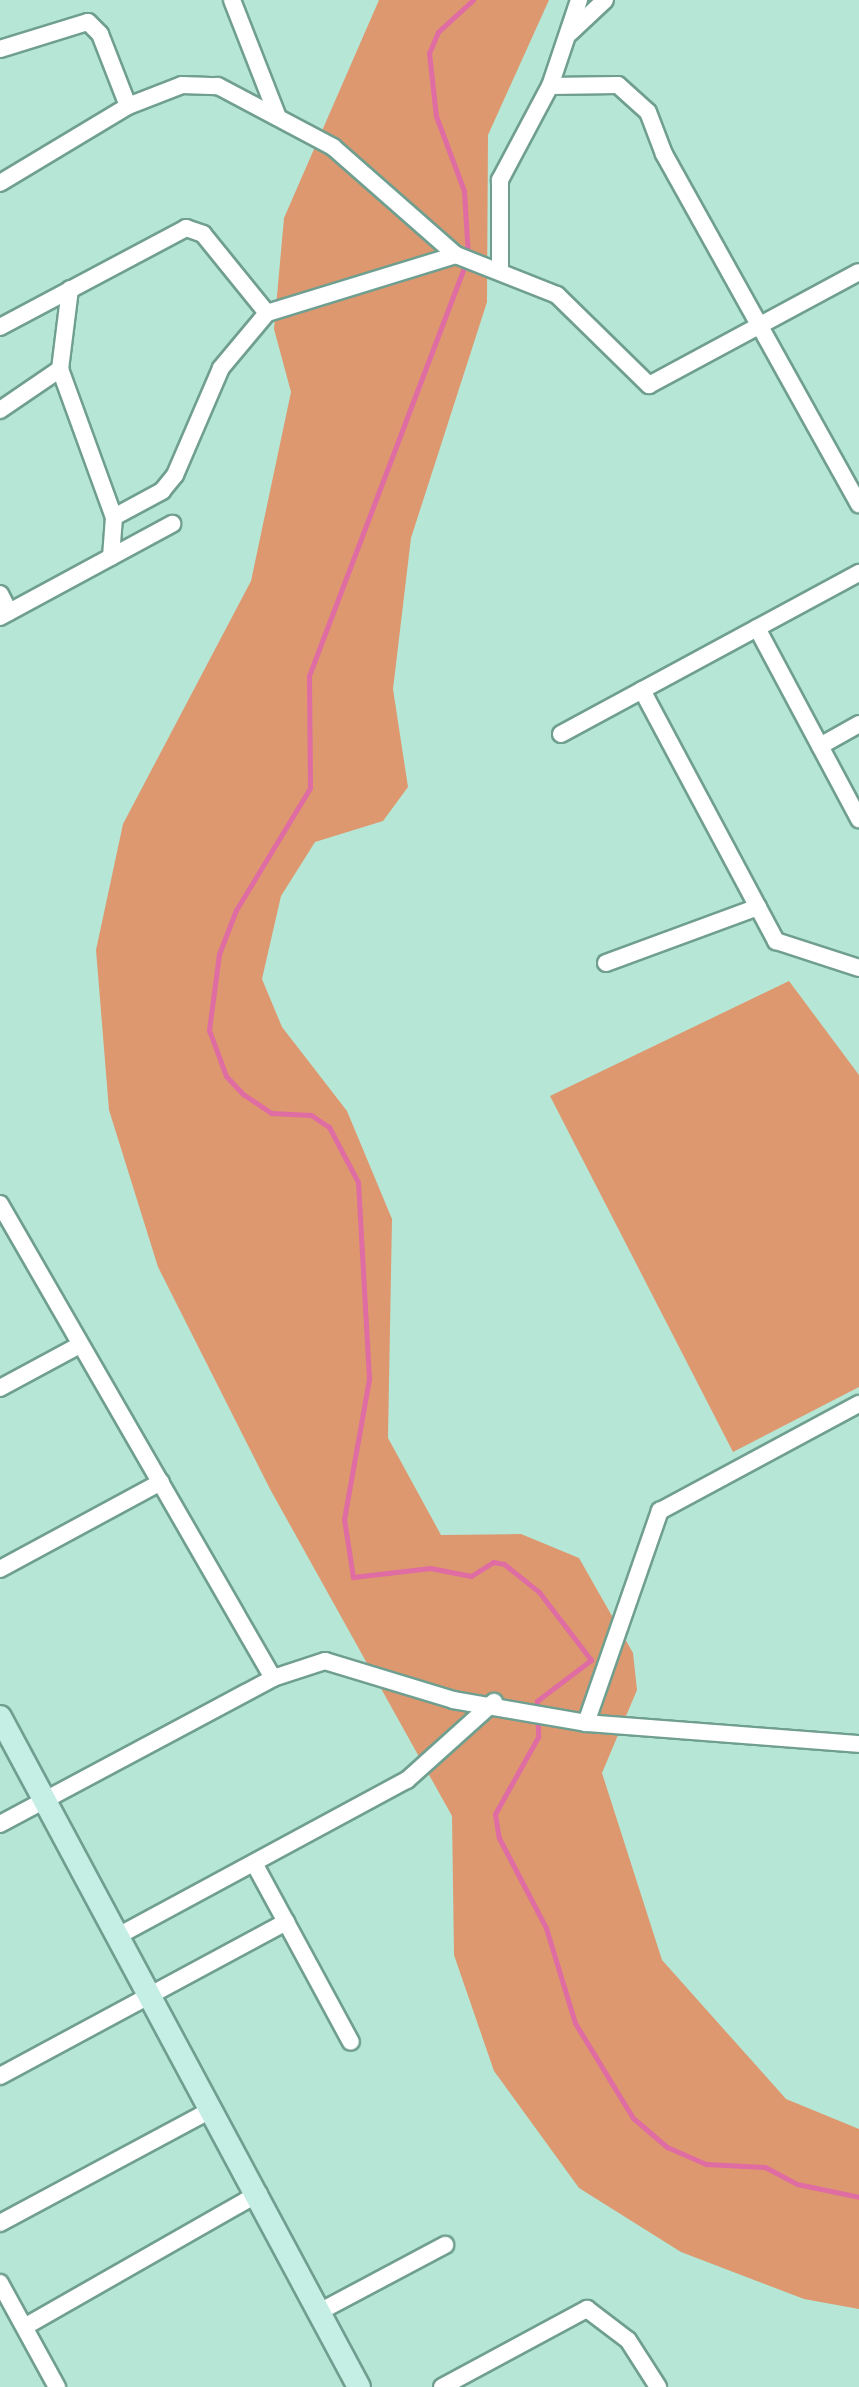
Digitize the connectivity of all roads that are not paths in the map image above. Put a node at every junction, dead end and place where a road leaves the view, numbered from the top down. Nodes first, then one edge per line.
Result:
1 (232, 0) edge
2 (579, 0) edge
3 (605, 0) edge
4 (569, 34) junction
5 (0, 49) edge
6 (550, 86) junction
7 (128, 106) junction
8 (277, 115) junction
9 (0, 183) edge
10 (456, 255) junction
11 (500, 268) junction
12 (859, 272) edge
13 (70, 289) junction
14 (267, 313) junction
15 (763, 323) junction
16 (0, 327) edge
17 (60, 369) junction
18 (0, 410) edge
19 (859, 504) edge
20 (114, 517) junction
21 (172, 524) dead end
22 (111, 557) junction
23 (859, 573) edge
24 (0, 594) edge
25 (4, 615) edge
26 (757, 628) junction
27 (642, 690) junction
28 (859, 724) edge
29 (561, 734) dead end
30 (820, 746) junction
31 (859, 819) edge
32 (758, 907) junction
33 (606, 963) dead end
34 (859, 968) edge
35 (0, 1204) edge
36 (78, 1346) junction
37 (0, 1388) edge
38 (859, 1404) edge
39 (161, 1482) junction
40 (0, 1569) edge
41 (273, 1678) junction
42 (494, 1702) junction
43 (0, 1717) edge
44 (586, 1723) junction
45 (859, 1744) edge
46 (45, 1800) junction
47 (0, 1824) edge
48 (254, 1863) junction
49 (286, 1922) junction
50 (118, 1936) junction
51 (149, 1996) junction
52 (351, 2042) dead end
53 (0, 2076) edge
54 (211, 2110) junction
55 (259, 2193) junction
56 (0, 2223) edge
57 (445, 2245) dead end
58 (0, 2283) edge
59 (319, 2312) junction
60 (26, 2326) junction
61 (57, 2387) edge
62 (359, 2387) edge
63 (442, 2387) edge
64 (658, 2387) edge

1 - 8 street
2 - 4 street
3 - 4 street
4 - 6 street
5 - 7 street
6 - 11 street
6 - 15 street
7 - 8 street
7 - 9 street
8 - 10 street
10 - 11 street
10 - 14 street
11 - 15 street
12 - 15 street
13 - 14 street
13 - 16 street
13 - 17 street
14 - 20 street
15 - 19 street
17 - 18 street
17 - 20 street
20 - 22 street
21 - 22 street
22 - 25 street
23 - 26 street
24 - 25 street
26 - 27 street
26 - 30 street
27 - 29 street
27 - 32 street
28 - 30 street
30 - 31 street
32 - 33 street
32 - 34 street
35 - 36 street
36 - 37 street
36 - 39 street
38 - 44 street
39 - 40 street
39 - 41 street
41 - 42 street
41 - 46 street
42 - 44 street
42 - 48 street
43 - 46 street
44 - 45 street
46 - 47 street
46 - 50 street
48 - 49 street
48 - 50 street
49 - 51 street
49 - 52 street
50 - 51 street
51 - 53 street
51 - 54 street
54 - 55 street
54 - 56 street
55 - 59 street
55 - 60 street
57 - 59 street
58 - 60 street
59 - 62 street
60 - 61 street
63 - 64 street

